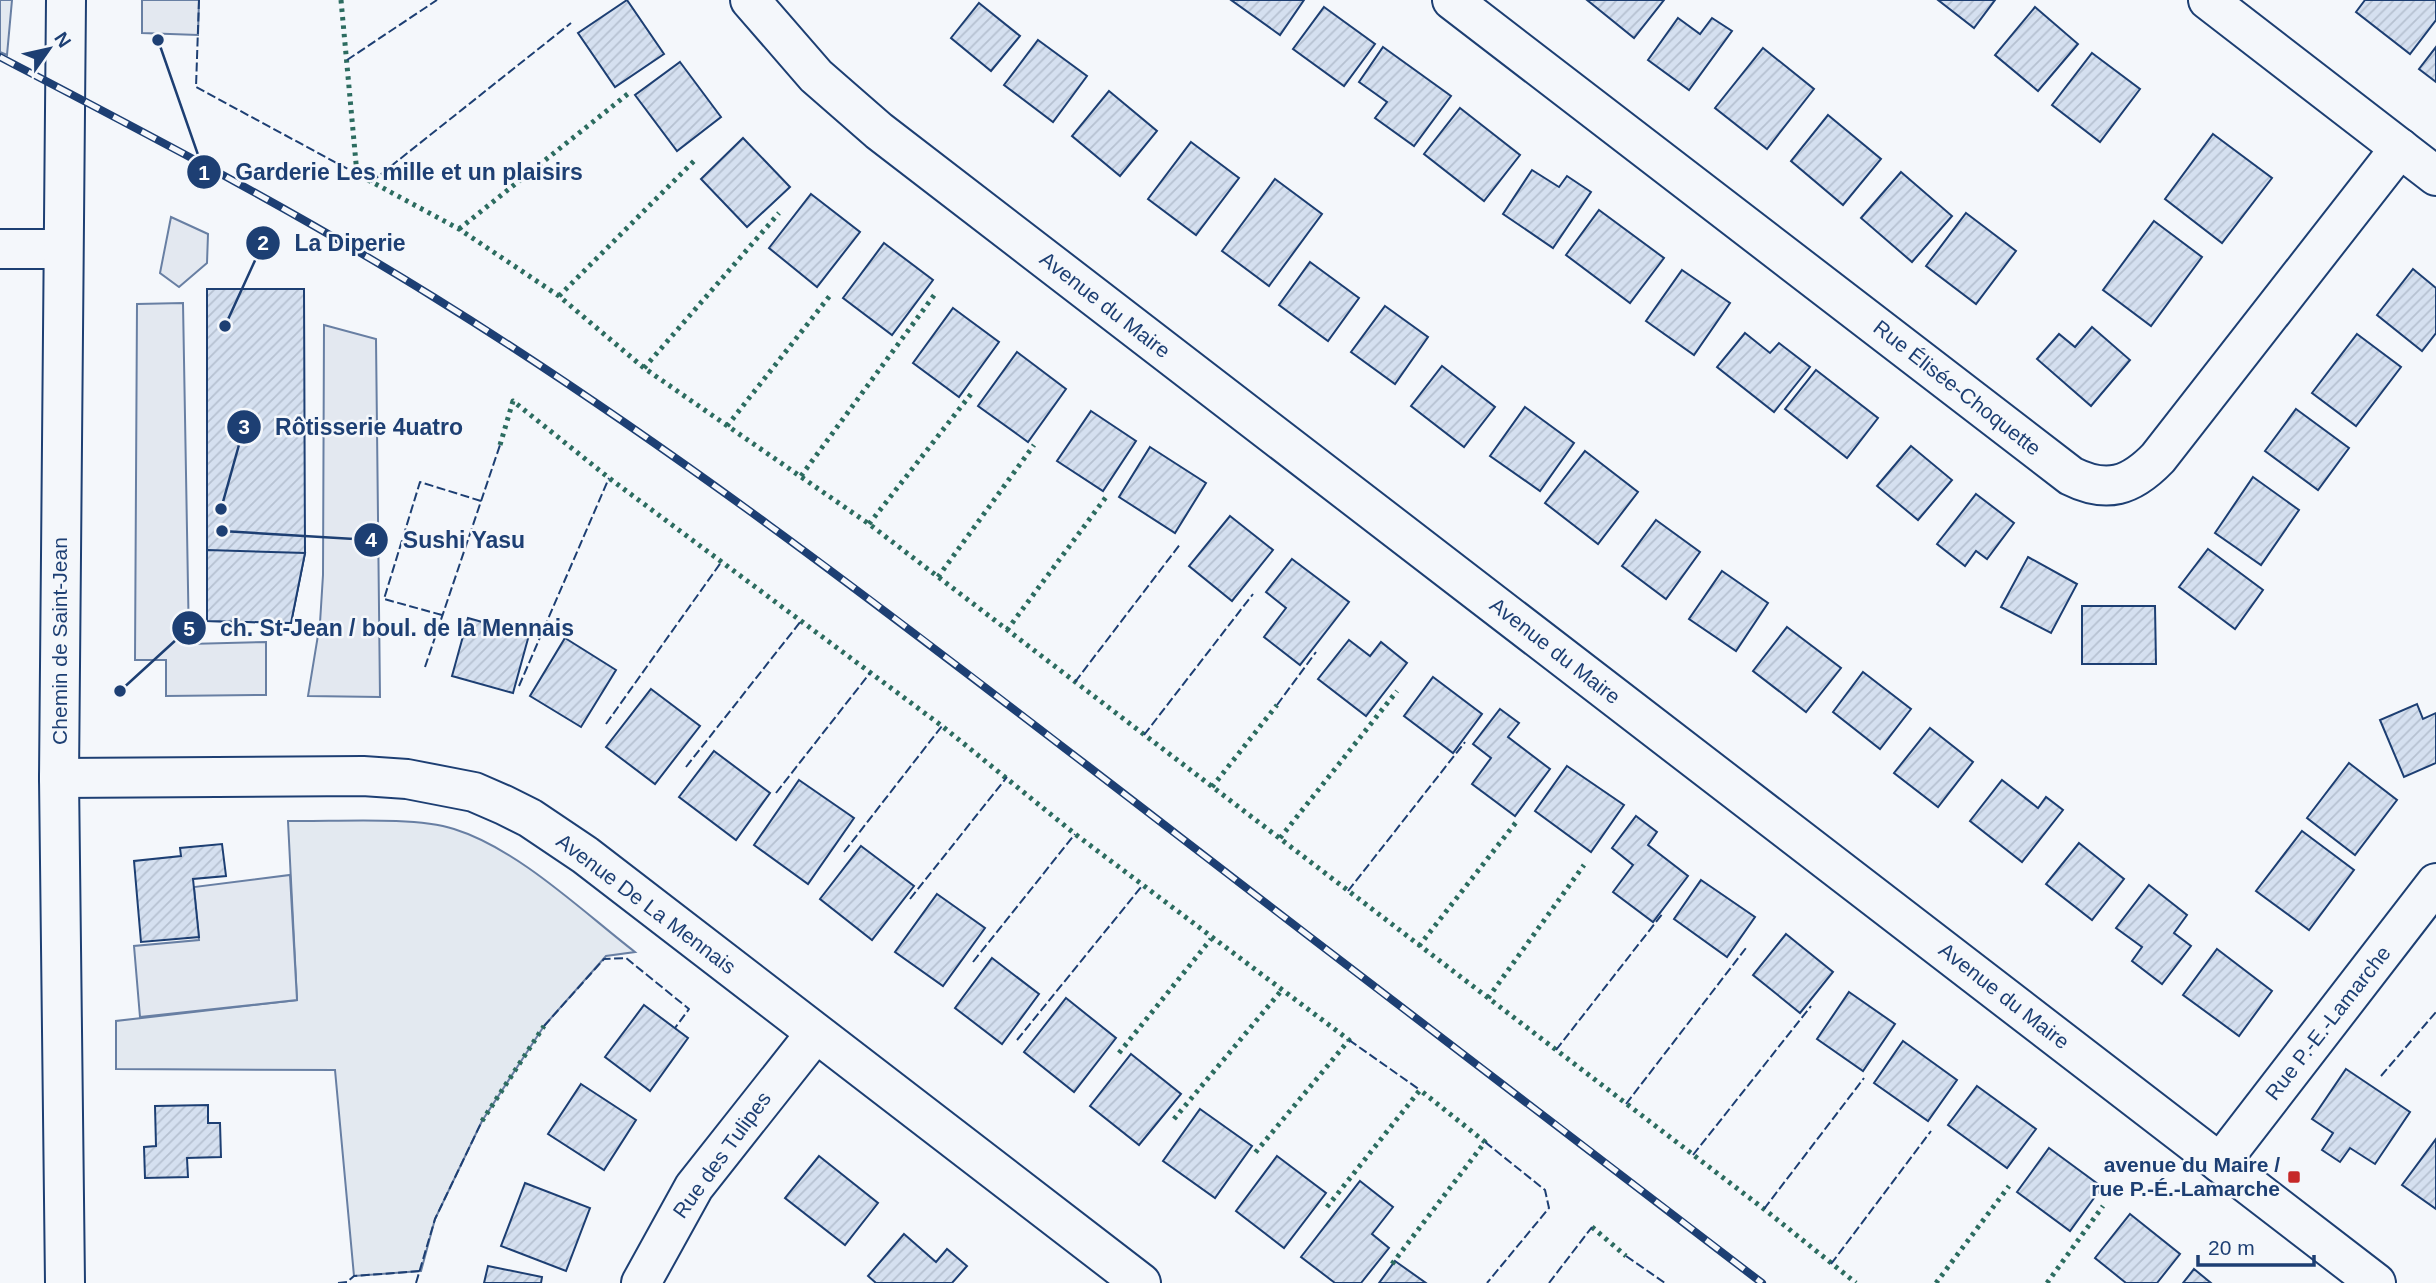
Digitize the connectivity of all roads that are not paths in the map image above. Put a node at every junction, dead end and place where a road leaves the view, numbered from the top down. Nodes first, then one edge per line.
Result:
1 (66, 0) edge
2 (750, 0) edge
3 (1452, 0) edge
4 (2207, 0) edge
5 (2400, 148) junction
6 (2436, 176) edge
7 (0, 249) edge
8 (63, 249) junction
9 (59, 778) junction
10 (2436, 883) edge
11 (815, 1034) junction
12 (2220, 1163) junction
13 (65, 1283) edge
14 (641, 1283) edge
15 (1141, 1283) edge
16 (2376, 1283) edge

1 - 8 street, Chemin de Saint-Jean
2 - 12 street, Avenue du Maire
3 - 5 street, Rue Élisée-Choquette
4 - 5 street
5 - 6 street
7 - 8 street
8 - 9 street, Chemin de Saint-Jean
9 - 11 street, Avenue De La Mennais
9 - 13 street, Chemin de Saint-Jean
10 - 12 street, Rue P.-E.-Lamarche
11 - 14 street, Rue des Tulipes
11 - 15 street, Avenue De La Mennais
12 - 16 street, Avenue du Maire

